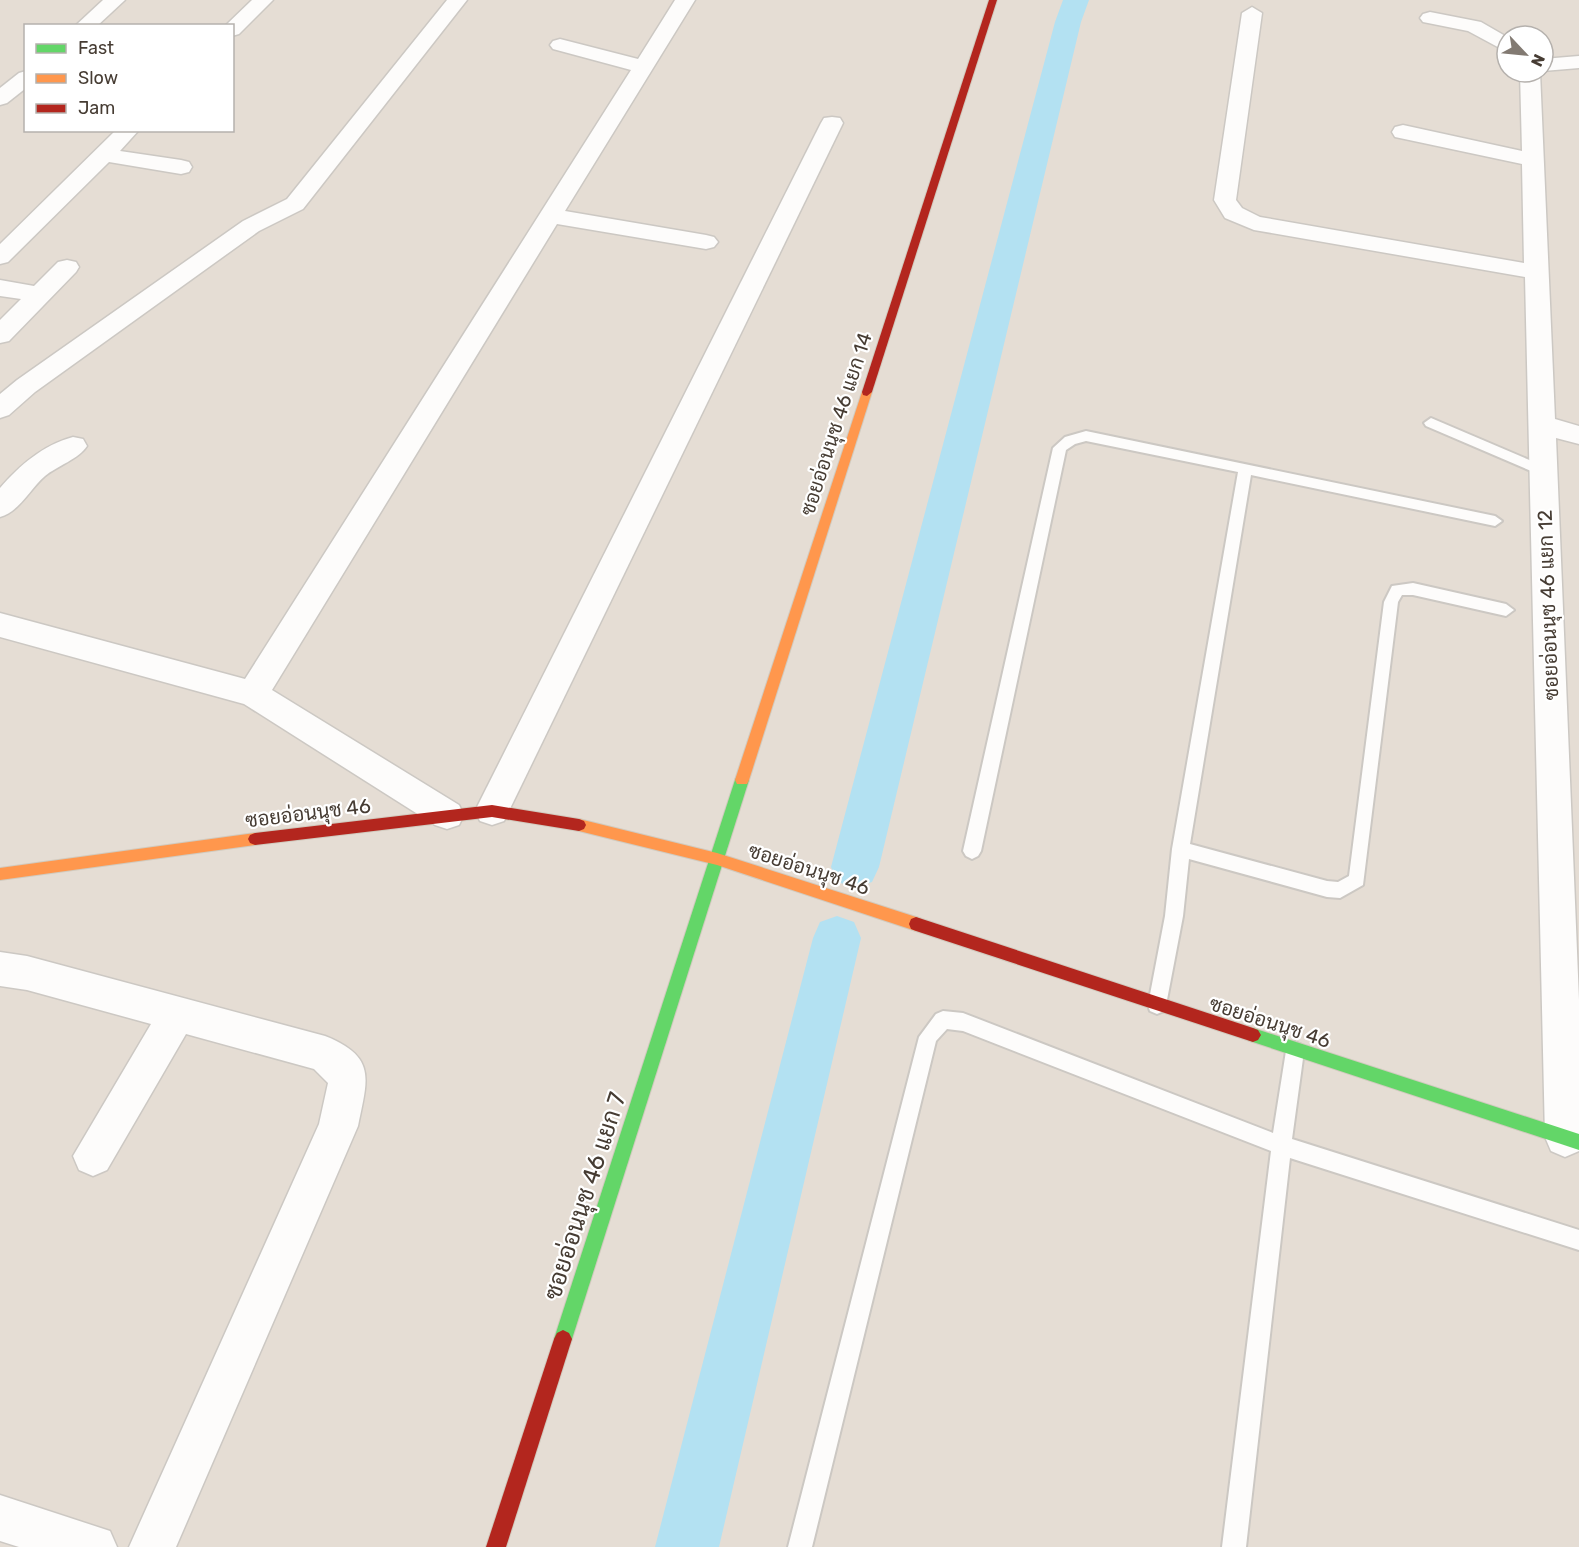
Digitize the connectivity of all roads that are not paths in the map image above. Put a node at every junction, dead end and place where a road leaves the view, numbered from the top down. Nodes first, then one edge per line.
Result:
1 (115, 0) edge
2 (263, 0) edge
3 (457, 0) edge
4 (685, 0) edge
5 (993, 0) edge
6 (1252, 13) dead end
7 (1430, 18) dead end
8 (88, 24) edge
9 (234, 28) edge
10 (1495, 39) edge
11 (560, 45) dead end
12 (1579, 62) edge
13 (1555, 64) edge
14 (643, 67) junction
15 (24, 79) edge
16 (1530, 84) edge
17 (0, 99) edge
18 (832, 123) dead end
19 (127, 132) edge
20 (1403, 132) dead end
21 (104, 155) junction
22 (1533, 160) junction
23 (181, 167) dead end
24 (551, 216) junction
25 (706, 242) dead end
26 (0, 257) edge
27 (67, 267) dead end
28 (1536, 272) junction
29 (0, 288) edge
30 (39, 295) junction
31 (0, 335) edge
32 (0, 408) edge
33 (1431, 423) dead end
34 (1541, 424) junction
35 (1579, 435) edge
36 (73, 446) dead end
37 (1245, 469) junction
38 (1543, 471) junction
39 (0, 507) edge
40 (1495, 521) dead end
41 (1506, 610) dead end
42 (0, 625) edge
43 (253, 694) junction
44 (492, 811) junction
45 (447, 815) junction
46 (1181, 849) junction
47 (972, 851) dead end
48 (717, 859) junction
49 (0, 874) edge
50 (0, 969) edge
51 (1157, 1005) junction
52 (178, 1013) junction
53 (1295, 1051) junction
54 (1572, 1140) edge
55 (1282, 1146) junction
56 (93, 1156) dead end
57 (1579, 1240) edge
58 (0, 1518) edge
59 (94, 1547) edge
60 (152, 1547) edge
61 (496, 1547) edge
62 (800, 1547) edge
63 (1234, 1547) edge

1 - 8 street
2 - 9 street
3 - 32 street
4 - 14 street
5 - 48 street, ซอยอ่อนนุช 46 แยก 14
6 - 28 street
7 - 10 street
11 - 14 street
12 - 13 street
14 - 24 street
15 - 17 street
16 - 22 street, ซอยอ่อนนุช 46 แยก 12
18 - 44 street
19 - 21 street
20 - 22 street
21 - 23 street
21 - 26 street
22 - 28 street, ซอยอ่อนนุช 46 แยก 12
24 - 25 street
24 - 43 street
27 - 30 street
28 - 34 street, ซอยอ่อนนุช 46 แยก 12
29 - 30 street
30 - 31 street
33 - 38 lane
34 - 35 street
34 - 38 street, ซอยอ่อนนุช 46 แยก 12
36 - 39 street
37 - 40 lane
37 - 46 lane
37 - 47 lane
38 - 54 street, ซอยอ่อนนุช 46 แยก 12
41 - 46 lane
42 - 43 street
43 - 45 street
44 - 45 street, ซอยอ่อนนุช 46
44 - 48 street, ซอยอ่อนนุช 46
45 - 49 street, ซอยอ่อนนุช 46
46 - 51 lane
48 - 51 street, ซอยอ่อนนุช 46
48 - 61 street, ซอยอ่อนนุช 46 แยก 7
50 - 52 street
51 - 53 street, ซอยอ่อนนุช 46
52 - 56 street
52 - 60 street
53 - 54 street, ซอยอ่อนนุช 46
53 - 55 lane
55 - 57 lane
55 - 62 lane
55 - 63 lane
58 - 59 street

